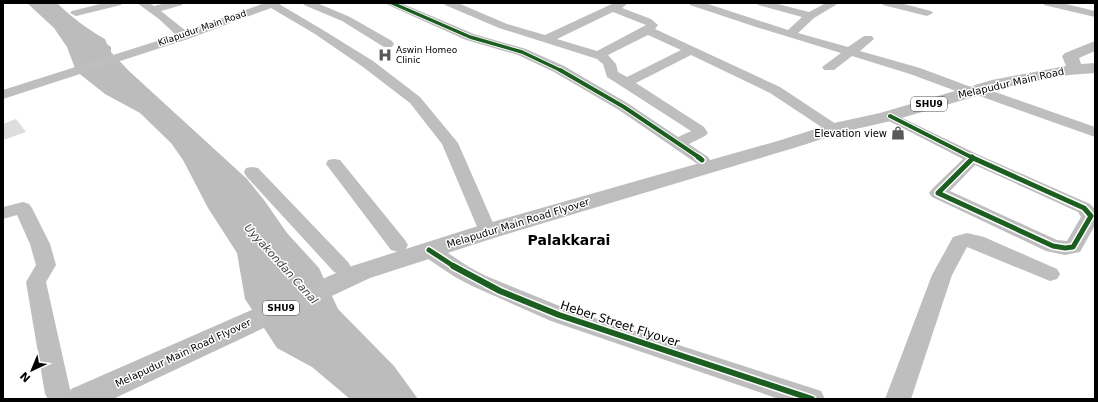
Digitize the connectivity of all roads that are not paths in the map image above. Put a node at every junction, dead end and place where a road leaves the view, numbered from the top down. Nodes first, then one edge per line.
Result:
1 (117, 3) edge
2 (142, 3) edge
3 (178, 3) edge
4 (246, 3) edge
5 (308, 3) edge
6 (392, 3) edge
7 (449, 3) edge
8 (695, 3) edge
9 (762, 3) edge
10 (798, 3) edge
11 (834, 3) edge
12 (887, 3) edge
13 (1048, 3) edge
14 (268, 5) edge
15 (618, 6) edge
16 (153, 10) junction
17 (822, 10) junction
18 (76, 13) dead end
19 (927, 13) dead end
20 (1095, 14) edge
21 (810, 16) junction
22 (648, 30) junction
23 (790, 34) junction
24 (184, 36) junction
25 (546, 39) junction
26 (868, 39) dead end
27 (388, 44) dead end
28 (1095, 46) edge
29 (691, 50) junction
30 (849, 51) junction
31 (598, 55) junction
32 (829, 67) dead end
33 (1095, 67) edge
34 (1075, 69) junction
35 (612, 74) junction
36 (626, 82) junction
37 (588, 86) junction
38 (973, 91) junction
39 (3, 95) edge
40 (890, 116) junction
41 (834, 129) junction
42 (1095, 132) edge
43 (678, 143) junction
44 (786, 146) joint
45 (973, 158) junction
46 (702, 160) dead end
47 (334, 164) dead end
48 (252, 172) dead end
49 (3, 213) edge
50 (485, 225) dead end
51 (398, 245) dead end
52 (429, 250) junction
53 (341, 267) dead end
54 (1050, 274) dead end
55 (70, 397) edge
56 (812, 399) edge
57 (898, 399) edge

1 - 18 street
2 - 16 street
3 - 16 street
4 - 14 street
5 - 27 street
6 - 37 street
7 - 25 street
8 - 23 street
9 - 21 street
10 - 17 street
11 - 17 street
12 - 19 street
13 - 20 street
14 - 24 street, Kilapudur Main Road
14 - 50 street
15 - 22 street
15 - 25 street
16 - 24 street
17 - 21 street
21 - 23 street
22 - 29 street
22 - 31 street
23 - 30 street
24 - 39 street, Kilapudur Main Road
25 - 31 street
26 - 30 street
28 - 34 main road
29 - 36 street
29 - 41 street
30 - 32 street
30 - 38 street
31 - 35 street
33 - 34 main road, Melapudur Main Road / SHU9
34 - 38 main road, Melapudur Main Road / SHU9
35 - 36 street
35 - 37 street
36 - 43 street
37 - 43 street
38 - 40 main road, Melapudur Main Road / SHU9
38 - 42 street
40 - 41 main road, Melapudur Main Road / SHU9
40 - 45 street
41 - 44 main road, Melapudur Main Road / SHU9
43 - 46 street
44 - 52 main road, Melapudur Main Road Flyover / SHU9
45 - 45 street
47 - 51 street
48 - 53 street
49 - 55 street
52 - 55 main road, Melapudur Main Road Flyover / SHU9
52 - 56 street, Heber Street Flyover
54 - 57 street

